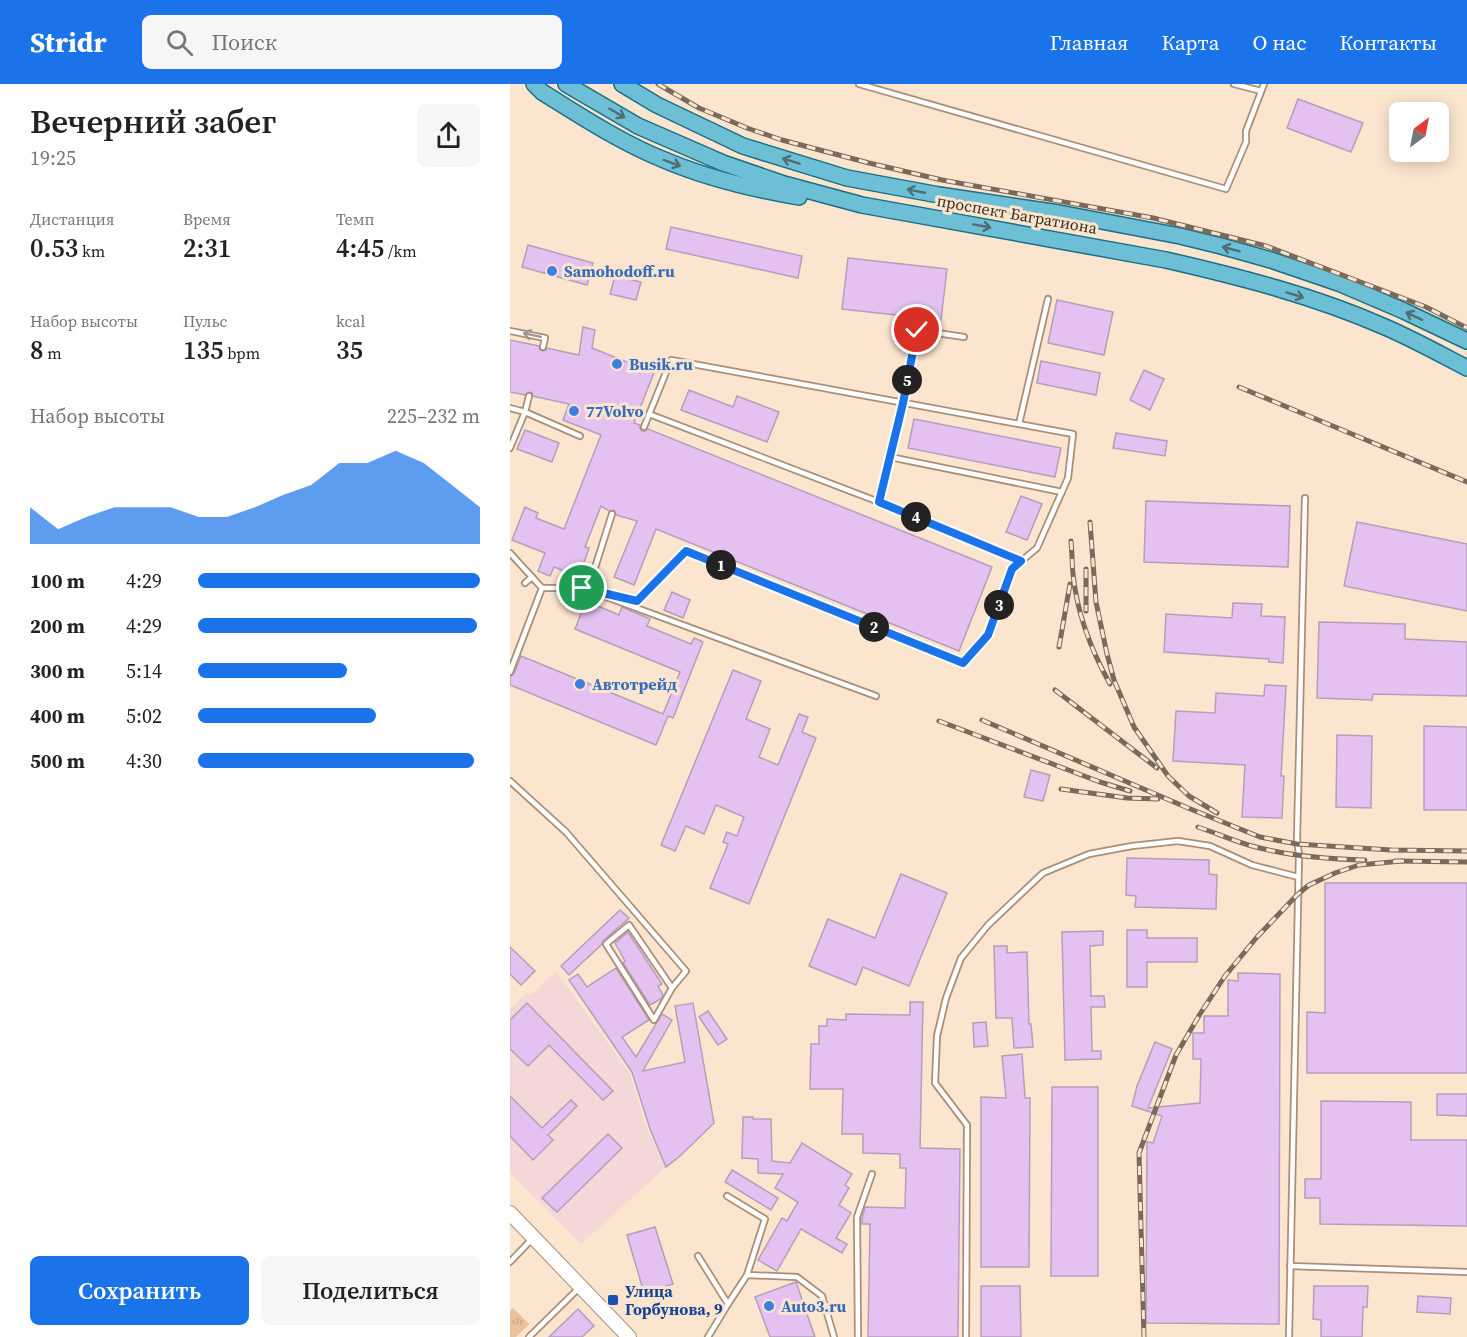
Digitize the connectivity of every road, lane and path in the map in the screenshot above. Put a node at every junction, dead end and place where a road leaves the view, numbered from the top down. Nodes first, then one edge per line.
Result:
1 (534, 84) edge
2 (566, 84) edge
3 (622, 84) edge
4 (859, 84) edge
5 (1234, 84) edge
6 (1264, 84) edge
7 (1261, 91) junction
8 (862, 205) junction
9 (1048, 299) dead end
10 (510, 331) edge
11 (964, 337) dead end
12 (1467, 341) edge
13 (543, 347) dead end
14 (1467, 368) edge
15 (529, 396) dead end
16 (903, 403) junction
17 (510, 408) edge
18 (525, 412) junction
19 (649, 414) junction
20 (1019, 424) junction
21 (644, 427) dead end
22 (580, 436) dead end
23 (510, 448) edge
24 (890, 457) junction
25 (1062, 492) junction
26 (1305, 498) dead end
27 (879, 502) junction
28 (612, 514) dead end
29 (510, 553) edge
30 (1021, 561) junction
31 (532, 577) junction
32 (525, 583) dead end
33 (542, 588) junction
34 (556, 588) junction
35 (582, 588) junction
36 (557, 595) dead end
37 (510, 672) edge
38 (876, 696) dead end
39 (510, 782) edge
40 (1298, 877) junction
41 (672, 988) junction
42 (872, 1174) dead end
43 (727, 1196) dead end
44 (510, 1213) edge
45 (534, 1238) junction
46 (698, 1256) dead end
47 (510, 1262) edge
48 (1290, 1266) junction
49 (1467, 1272) edge
50 (747, 1275) junction
51 (580, 1286) junction
52 (728, 1304) junction
53 (529, 1337) edge
54 (629, 1337) edge
55 (708, 1337) edge
56 (834, 1337) edge
57 (858, 1337) edge
58 (966, 1337) edge
59 (1288, 1337) edge

1 -> 8 main road
2 -> 8 main road, проспект Багратиона
12 -> 3 main road, проспект Багратиона
4 - 7 lane
5 - 7 lane
6 - 7 lane
8 -> 14 main road, проспект Багратиона
9 - 20 lane
13 -> 10 lane
11 - 16 lane
15 - 18 lane
16 - 19 lane
16 - 20 lane
16 - 24 lane
17 - 18 lane
18 - 22 lane
18 - 23 lane
19 - 21 lane
19 - 27 lane
20 - 25 lane
24 - 25 lane
24 - 27 lane
25 - 30 lane
26 - 40 lane
27 - 30 lane
28 - 35 lane
29 - 31 lane
30 - 35 lane
31 - 32 lane
31 - 33 lane
33 - 34 lane
33 - 37 lane
34 - 35 lane
34 - 36 lane
35 - 38 lane
39 - 41 lane
40 - 48 lane
40 - 58 lane
41 - 41 lane
42 - 57 lane
43 - 50 lane
44 - 45 street
45 - 47 lane
45 - 51 street
46 - 52 lane
48 - 49 lane
48 - 59 lane
50 - 52 lane
50 - 56 lane
51 - 53 lane
51 - 54 street
52 - 55 lane

